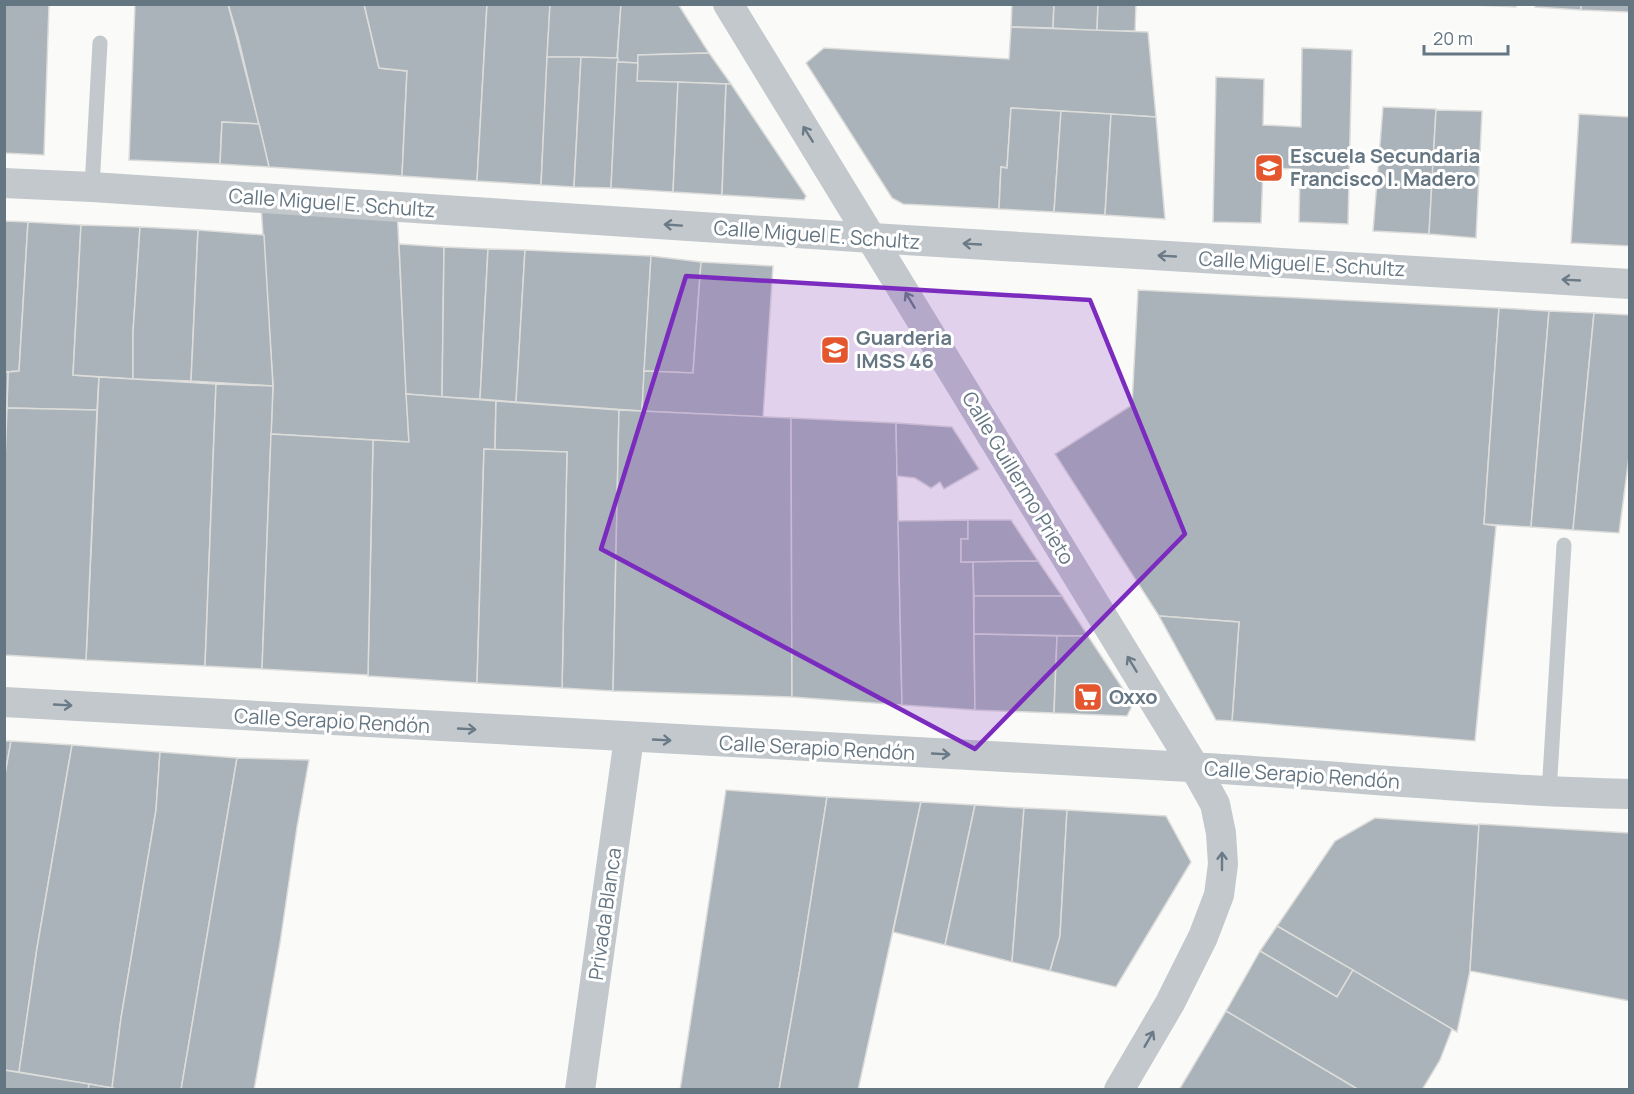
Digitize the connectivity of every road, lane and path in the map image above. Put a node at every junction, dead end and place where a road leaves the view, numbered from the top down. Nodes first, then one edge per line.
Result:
1 (728, 4) edge
2 (100, 43) dead end
3 (4, 183) edge
4 (92, 187) junction
5 (872, 238) junction
6 (1629, 284) edge
7 (1564, 544) dead end
8 (4, 702) edge
9 (629, 738) junction
10 (1195, 768) junction
11 (1549, 793) junction
12 (1629, 794) edge
13 (580, 1089) edge
14 (1119, 1089) edge

5 -> 1 street, Calle Guillermo Prieto
2 - 4 lane
3 - 4 street, Calle Miguel E. Schultz
5 -> 4 street, Calle Miguel E. Schultz
6 -> 5 street, Calle Miguel E. Schultz
10 -> 5 street, Calle Guillermo Prieto
7 - 11 lane
8 -> 9 street, Calle Serapio Rendón
9 -> 10 street, Calle Serapio Rendón
9 - 13 street, Privada Blanca
10 - 11 street, Calle Serapio Rendón
14 -> 10 street, Calle Guillermo Prieto
11 - 12 street, Calle Serapio Rendón

